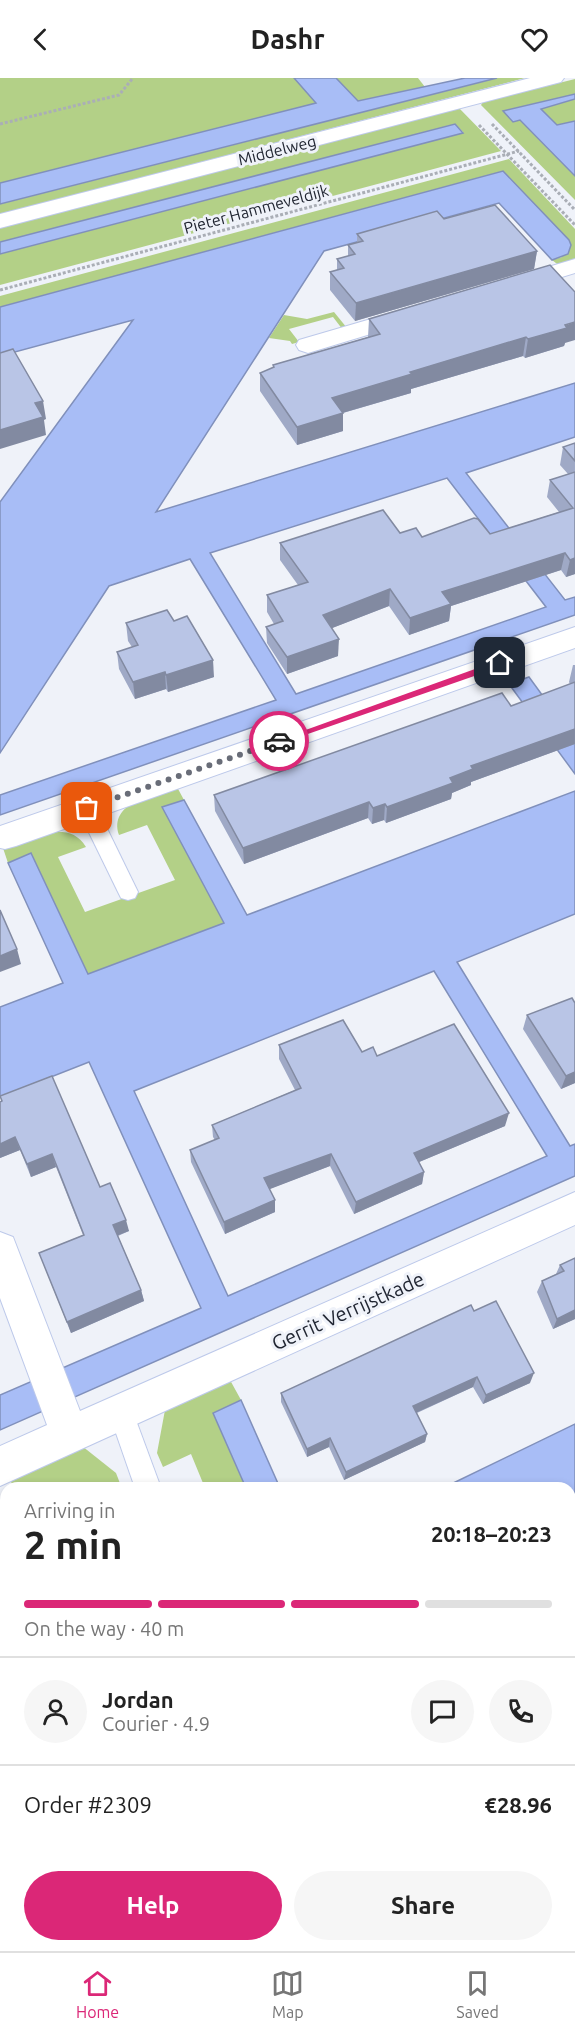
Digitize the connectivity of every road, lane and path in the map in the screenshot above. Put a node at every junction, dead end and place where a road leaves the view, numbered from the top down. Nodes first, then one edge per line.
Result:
1 (133, 78) edge
2 (554, 78) edge
3 (464, 101) junction
4 (0, 124) edge
5 (519, 152) junction
6 (507, 154) junction
7 (575, 210) edge
8 (0, 221) edge
9 (575, 225) edge
10 (575, 266) edge
11 (0, 290) edge
12 (497, 290) edge
13 (430, 309) edge
14 (308, 345) dead end
15 (575, 637) edge
16 (87, 808) junction
17 (5, 837) dead end
18 (128, 892) dead end
19 (575, 1208) edge
20 (0, 1249) edge
21 (121, 1413) junction
22 (66, 1424) junction
23 (0, 1466) edge
24 (146, 1482) edge

1 - 4 path
2 - 3 street, Middelweg
3 - 5 path
3 - 6 path
3 - 8 street, Middelweg
5 - 6 path, Pieter Hammeveldijk
5 - 7 path
6 - 9 path
6 - 11 path, Pieter Hammeveldijk
10 - 12 street
13 - 14 street
15 - 16 street
16 - 17 street
16 - 18 lane
19 - 21 street, Gerrit Verrijstkade
20 - 22 street
21 - 22 street, Gerrit Verrijstkade
21 - 24 lane
22 - 23 street, Gerrit Verrijstkade

